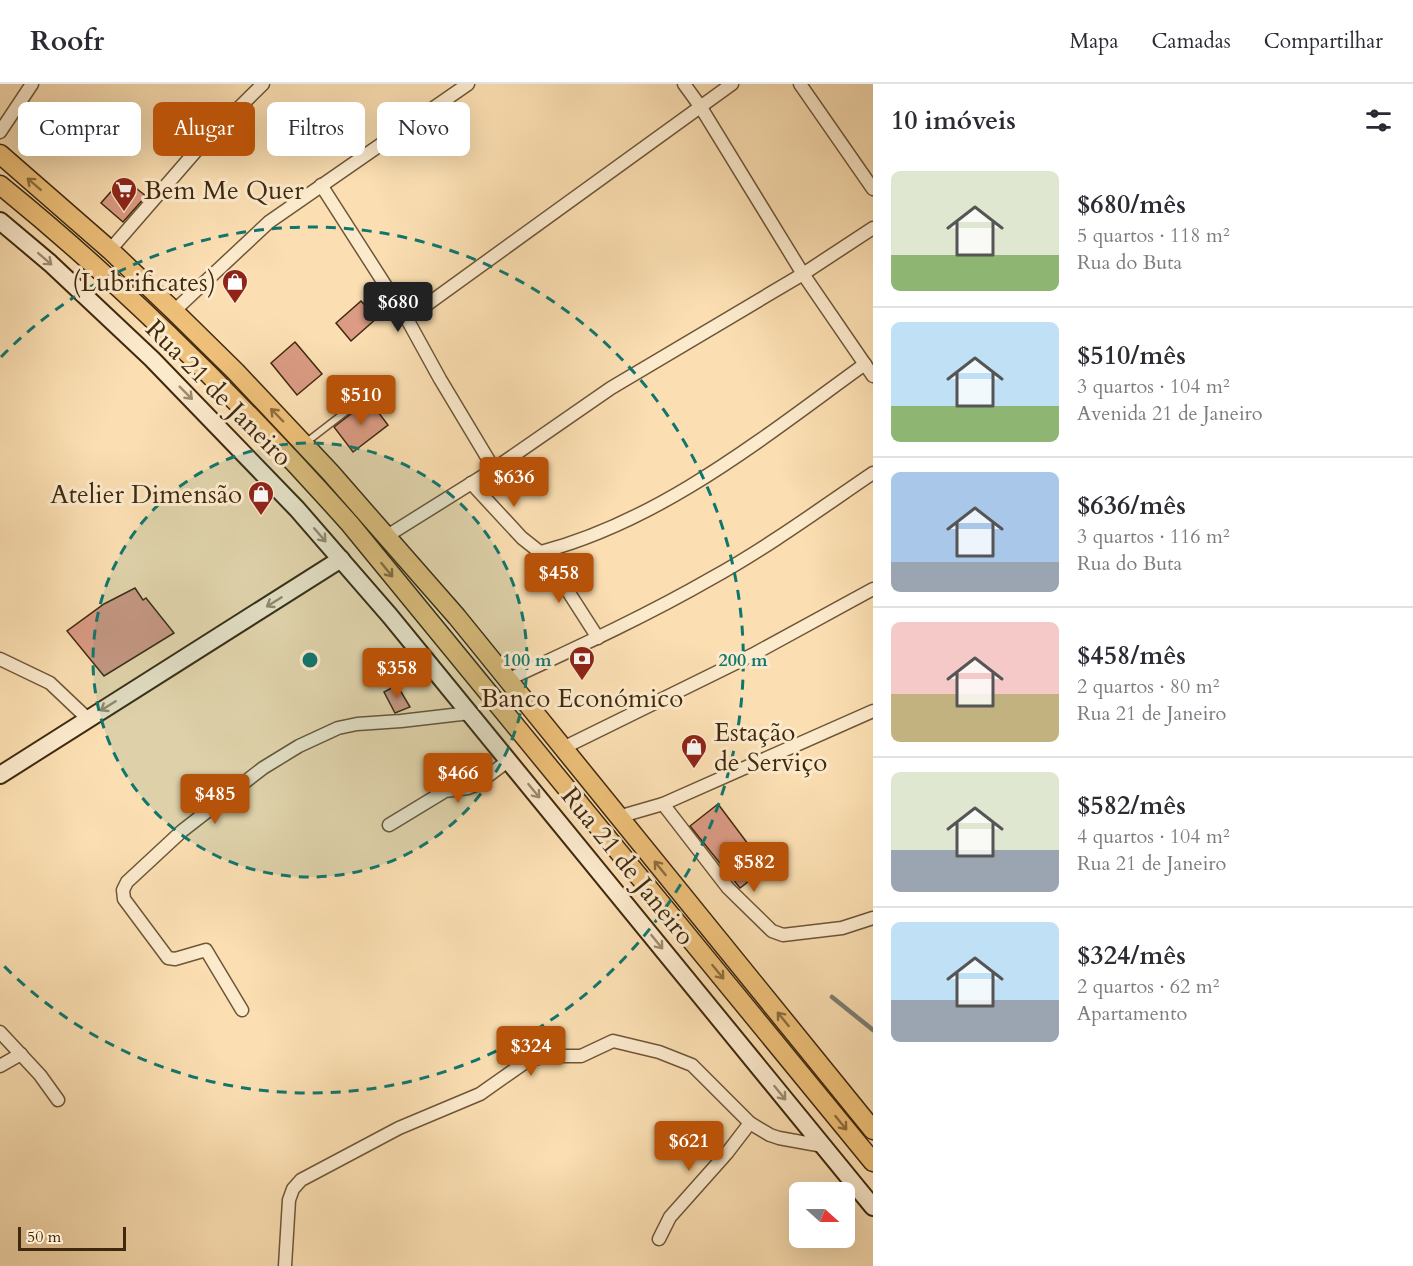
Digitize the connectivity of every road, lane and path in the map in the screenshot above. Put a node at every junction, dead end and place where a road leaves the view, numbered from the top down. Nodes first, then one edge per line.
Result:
1 (32, 84) edge
2 (263, 84) edge
3 (468, 84) edge
4 (684, 84) edge
5 (732, 84) edge
6 (800, 84) edge
7 (700, 105) junction
8 (0, 132) edge
9 (0, 154) edge
10 (0, 185) edge
11 (321, 185) junction
12 (873, 189) edge
13 (0, 221) edge
14 (873, 228) edge
15 (110, 250) junction
16 (802, 274) junction
17 (174, 311) junction
18 (407, 319) junction
19 (865, 364) junction
20 (873, 376) edge
21 (370, 393) dead end
22 (304, 444) junction
23 (494, 469) junction
24 (873, 473) edge
25 (471, 483) junction
26 (387, 536) junction
27 (541, 552) junction
28 (341, 560) junction
29 (873, 589) edge
30 (598, 638) junction
31 (0, 659) edge
32 (507, 680) junction
33 (873, 711) edge
34 (470, 713) junction
35 (88, 719) junction
36 (563, 748) junction
37 (508, 760) junction
38 (0, 775) edge
39 (663, 804) junction
40 (618, 817) junction
41 (389, 825) dead end
42 (873, 918) edge
43 (242, 1010) dead end
44 (0, 1032) edge
45 (21, 1054) junction
46 (0, 1066) edge
47 (58, 1100) dead end
48 (750, 1123) junction
49 (873, 1130) edge
50 (823, 1146) junction
51 (873, 1162) edge
52 (873, 1207) edge
53 (659, 1239) dead end
54 (285, 1266) edge

1 - 8 street
2 - 15 street
3 - 11 street
4 - 7 street
5 - 7 street
6 - 12 street
7 - 16 street
7 - 18 street
15 -> 9 main road, Rua 21 de Janeiro
10 -> 51 main road
11 - 17 street
11 - 18 street
13 -> 28 street, Rua 21 de Janeiro
14 - 16 street
15 - 17 main road, Rua 21 de Janeiro
16 - 19 street
16 - 23 street
22 -> 17 main road, Rua 21 de Janeiro
18 - 23 street
19 - 20 street
19 - 27 street
21 - 22 lane
22 - 26 main road, Rua 21 de Janeiro
23 - 25 street
24 - 30 street
25 - 26 street
25 - 27 street
26 - 32 main road, Rua 21 de Janeiro
27 - 30 street
28 - 34 street, Rua 21 de Janeiro
28 -> 35 street
29 - 36 street
30 - 32 street
31 - 35 street
32 - 36 main road, Rua 21 de Janeiro
33 - 39 street
34 - 37 street, Rua 21 de Janeiro
34 - 43 street
35 - 38 street
36 - 40 main road, Rua 21 de Janeiro
37 - 41 street
37 -> 50 street, Rua 21 de Janeiro
39 - 40 street
39 - 42 street
49 -> 40 main road, Rua 21 de Janeiro
44 - 45 street
45 - 46 street
45 - 47 street
48 - 50 street
48 - 53 street
48 - 54 street
50 - 52 street, Rua 21 de Janeiro

